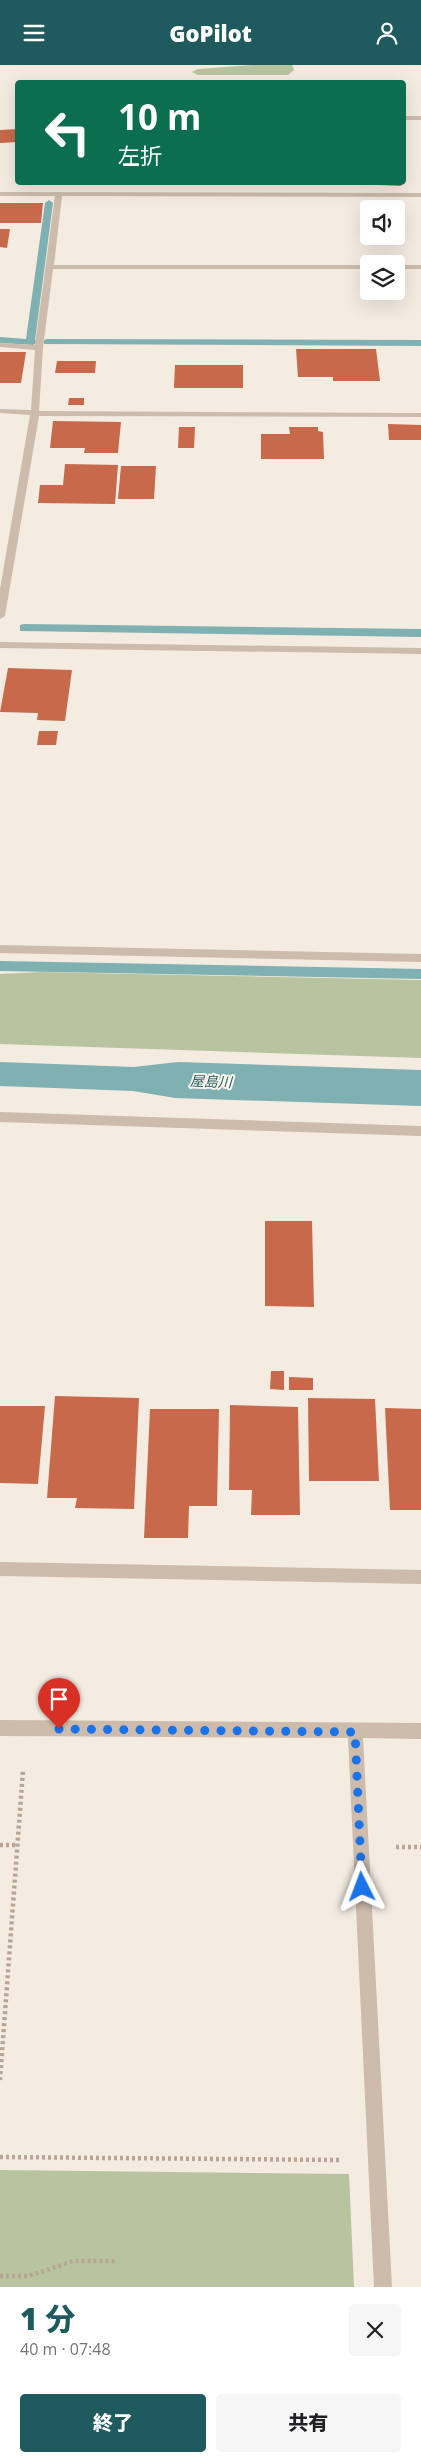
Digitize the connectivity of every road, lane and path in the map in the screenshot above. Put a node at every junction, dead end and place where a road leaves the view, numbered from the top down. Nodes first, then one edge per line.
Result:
1 (406, 118) edge
2 (421, 118) edge
3 (0, 194) edge
4 (59, 194) junction
5 (421, 195) edge
6 (50, 267) junction
7 (360, 267) edge
8 (405, 267) edge
9 (421, 267) edge
10 (0, 345) edge
11 (39, 347) junction
12 (0, 411) edge
13 (35, 413) junction
14 (421, 415) edge
15 (0, 616) edge
16 (0, 645) edge
17 (421, 651) edge
18 (0, 949) edge
19 (421, 958) edge
20 (0, 1117) edge
21 (421, 1131) edge
22 (0, 1569) edge
23 (421, 1577) edge
24 (0, 1729) edge
25 (421, 1731) edge
26 (355, 1732) junction
27 (23, 1770) dead end
28 (0, 1845) edge
29 (17, 1845) junction
30 (0, 2080) edge
31 (0, 2157) edge
32 (377, 2161) junction
33 (115, 2261) dead end
34 (0, 2276) edge
35 (383, 2287) edge

1 - 2 street
3 - 4 street
4 - 5 street
4 - 6 street
6 - 7 street
6 - 11 street
8 - 9 street
10 - 11 street
11 - 13 street
12 - 13 street
13 - 14 street
13 - 15 street
16 - 17 street
18 - 19 street
20 - 21 street
22 - 23 street
24 - 26 street
25 - 26 street
26 - 32 street
27 - 29 path
28 - 29 path
29 - 30 path
31 - 32 path
32 - 35 street
33 - 34 path

